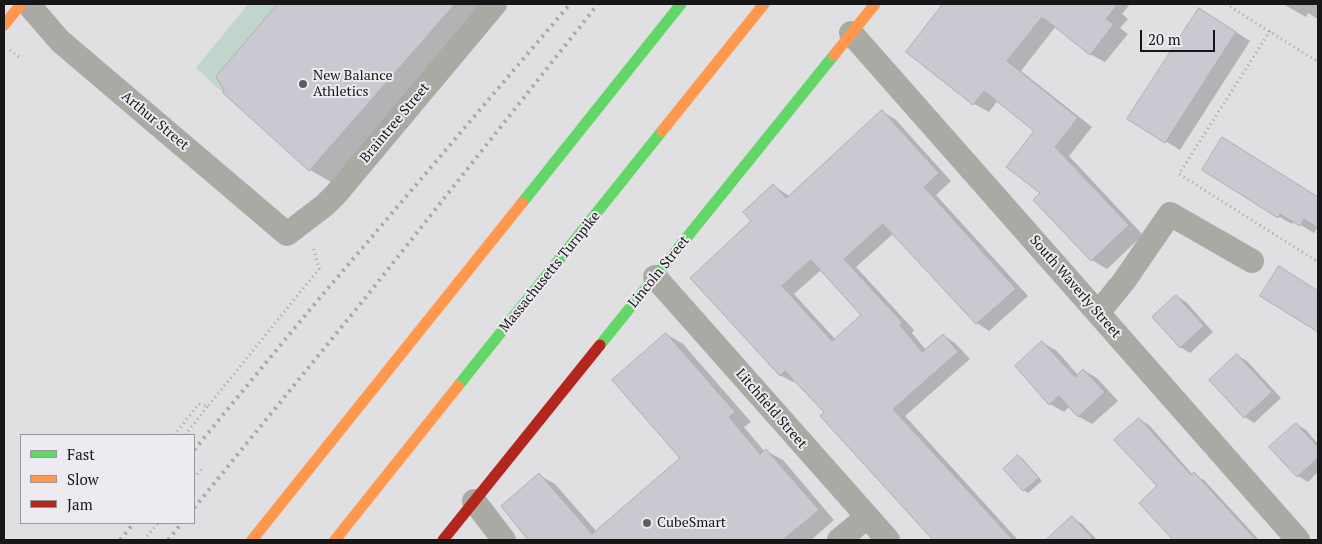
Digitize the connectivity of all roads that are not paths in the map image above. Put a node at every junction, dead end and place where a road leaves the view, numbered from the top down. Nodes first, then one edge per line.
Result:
1 (21, 4) edge
2 (28, 4) edge
3 (495, 4) edge
4 (681, 4) edge
5 (764, 4) edge
6 (875, 4) edge
7 (4, 25) edge
8 (851, 33) junction
9 (287, 234) joint
10 (1252, 261) dead end
11 (655, 277) junction
12 (1098, 313) junction
13 (474, 501) junction
14 (868, 517) junction
15 (252, 540) edge
16 (335, 540) edge
17 (443, 540) edge
18 (504, 540) edge
19 (839, 540) edge
20 (888, 540) edge
21 (1298, 540) edge

1 - 7 main road
2 - 9 street, Arthur Street
3 - 9 street, Braintree Street
4 - 15 main road
5 - 16 main road, Massachusetts Turnpike
6 - 8 main road, Lincoln Street
8 - 11 main road, Lincoln Street
8 - 12 street, South Waverly Street
10 - 12 street
11 - 13 main road, Lincoln Street
11 - 14 street, Litchfield Street
12 - 21 street, South Waverly Street
13 - 17 main road, Lincoln Street
13 - 18 street
14 - 19 street
14 - 20 street, Litchfield Street

